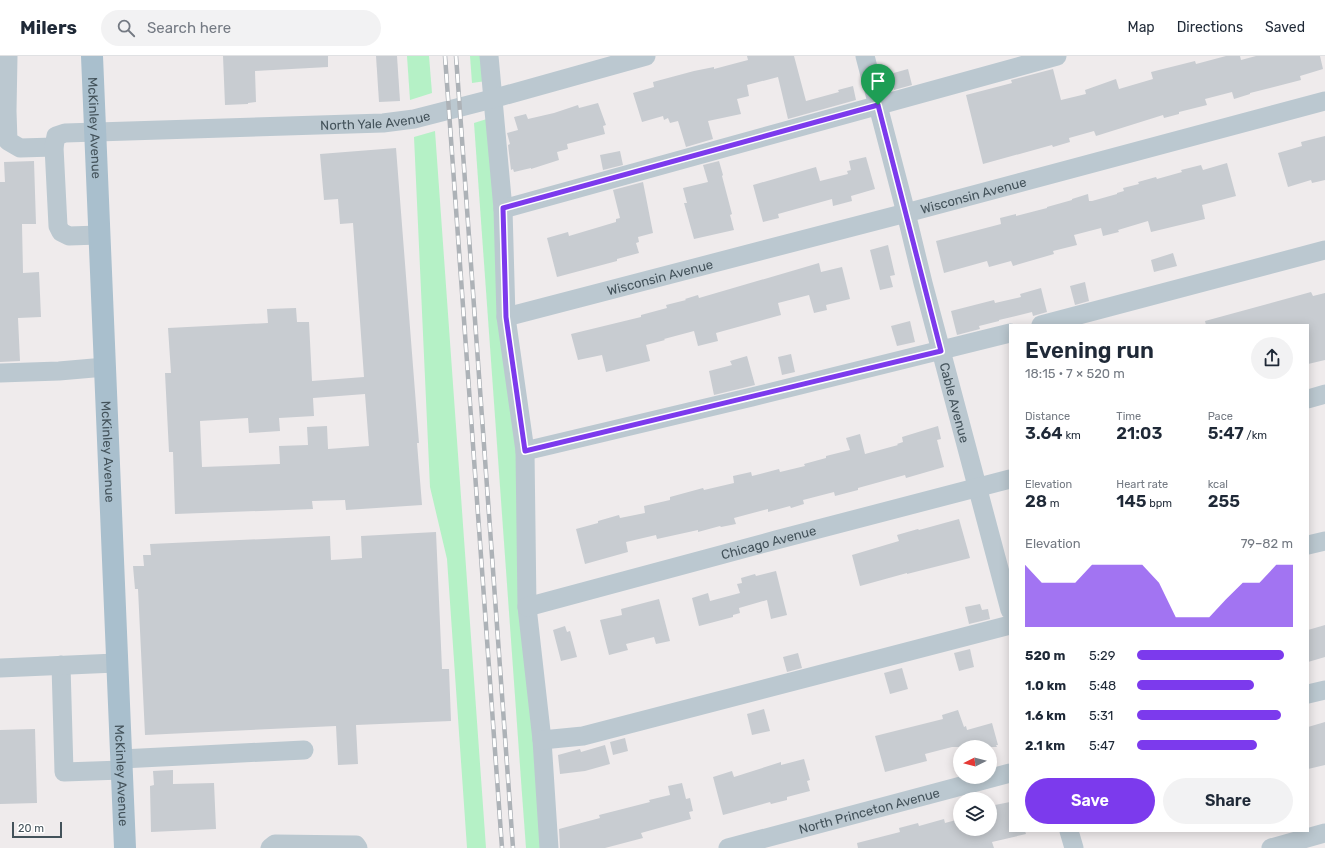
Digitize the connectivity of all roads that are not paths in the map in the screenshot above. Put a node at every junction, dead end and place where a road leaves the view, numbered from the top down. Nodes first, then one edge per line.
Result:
1 (8, 56) edge
2 (92, 56) edge
3 (489, 56) edge
4 (646, 56) edge
5 (865, 56) edge
6 (1056, 56) edge
7 (492, 99) junction
8 (1325, 101) edge
9 (878, 105) junction
10 (95, 132) junction
11 (54, 146) junction
12 (503, 208) junction
13 (906, 213) junction
14 (99, 235) junction
15 (1325, 250) edge
16 (506, 317) junction
17 (1044, 324) edge
18 (1009, 333) edge
19 (941, 351) junction
20 (105, 368) junction
21 (0, 373) edge
22 (1325, 394) edge
23 (1309, 399) edge
24 (525, 451) junction
25 (1009, 479) edge
26 (978, 488) junction
27 (1325, 540) edge
28 (1309, 545) edge
29 (1009, 606) edge
30 (527, 607) junction
31 (1009, 625) edge
32 (116, 663) junction
33 (61, 665) junction
34 (0, 668) edge
35 (1325, 690) edge
36 (1309, 694) edge
37 (542, 740) junction
38 (304, 750) dead end
39 (121, 765) junction
40 (1009, 773) edge
41 (1069, 832) edge
42 (1325, 833) edge
43 (125, 848) edge
44 (270, 848) edge
45 (358, 848) edge
46 (549, 848) edge
47 (728, 848) edge
48 (1074, 848) edge
49 (1271, 848) edge

1 - 11 street
2 - 10 main road, McKinley Avenue
3 - 7 street
4 - 7 street, North Yale Avenue
5 - 9 street, Cable Avenue
6 - 9 street
7 - 10 street, North Yale Avenue
7 - 12 street
8 - 13 street, Wisconsin Avenue
9 - 12 street
9 - 13 street, Cable Avenue
10 - 11 street, North Yale Avenue
10 - 14 main road, McKinley Avenue
11 - 14 street
12 - 16 street
13 - 16 street, Wisconsin Avenue
13 - 19 street, Cable Avenue
14 - 20 main road, McKinley Avenue
15 - 17 street
16 - 24 street
18 - 19 street
19 - 24 street
19 - 26 street, Cable Avenue
20 - 21 street
20 - 32 main road, McKinley Avenue
22 - 23 street
24 - 30 street
25 - 26 street, Chicago Avenue
26 - 29 street, Cable Avenue
26 - 30 street, Chicago Avenue
27 - 28 street
30 - 37 street
31 - 37 street
32 - 33 street
32 - 39 main road, McKinley Avenue
33 - 34 street
33 - 39 street
35 - 36 street
37 - 46 street
38 - 39 street
39 - 43 main road, McKinley Avenue
40 - 47 street, North Princeton Avenue
41 - 48 street
42 - 49 street
44 - 45 street

